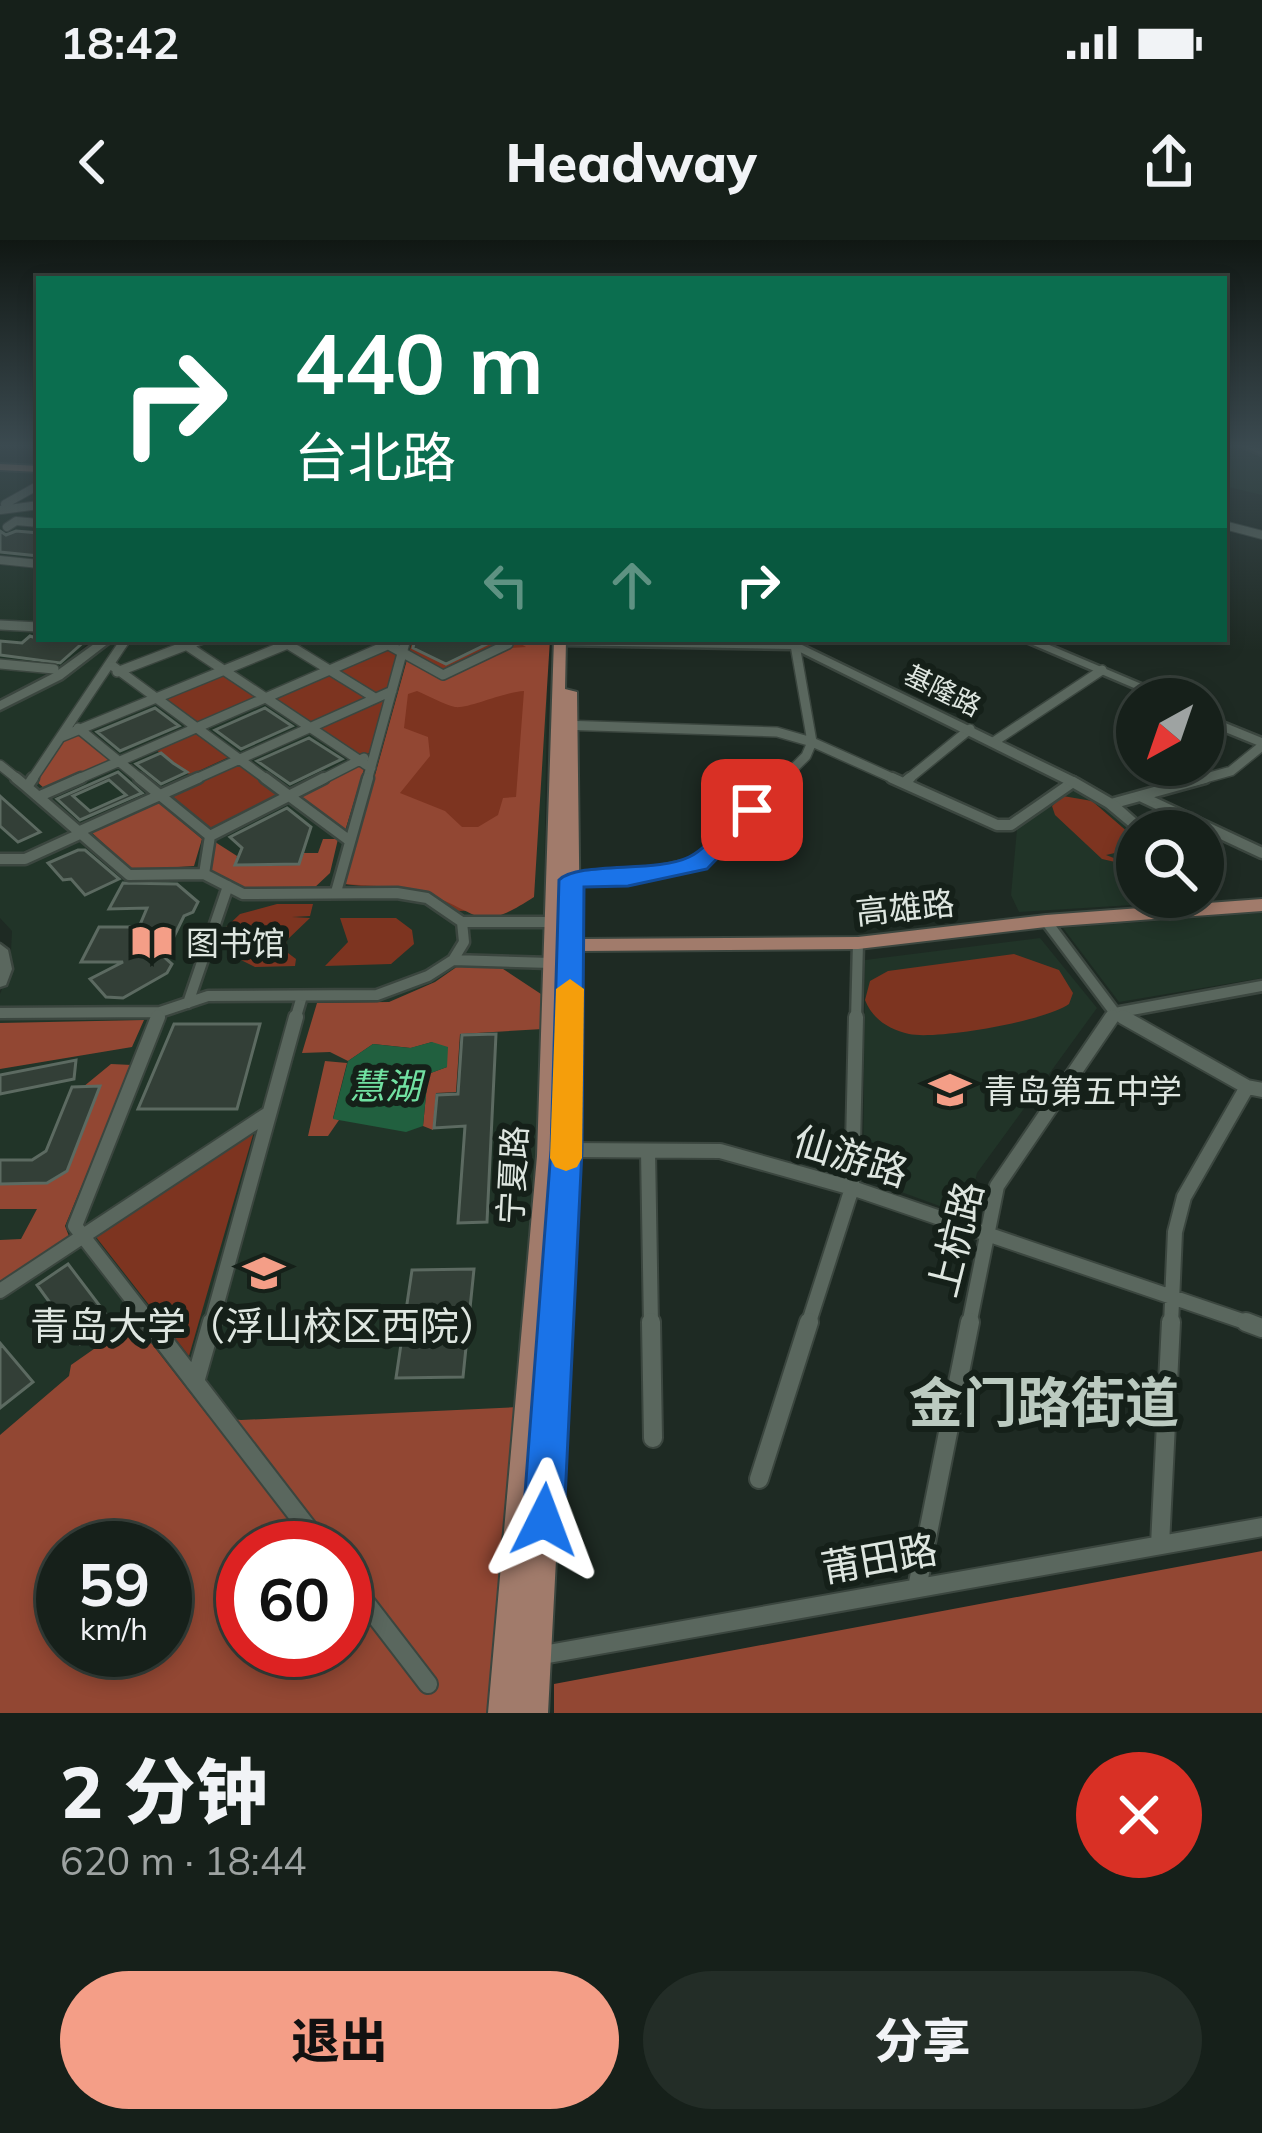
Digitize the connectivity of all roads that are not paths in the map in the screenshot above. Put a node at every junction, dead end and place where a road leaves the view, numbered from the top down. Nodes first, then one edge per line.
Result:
1 (3, 514) edge
2 (36, 523) edge
3 (1227, 527) edge
4 (1262, 535) edge
5 (0, 560) edge
6 (36, 564) edge
7 (0, 625) edge
8 (13, 626) junction
9 (36, 627) edge
10 (0, 636) edge
11 (104, 642) edge
12 (126, 642) edge
13 (182, 642) edge
14 (283, 642) edge
15 (384, 642) edge
16 (565, 642) edge
17 (680, 642) edge
18 (1024, 642) edge
19 (403, 643) edge
20 (795, 643) edge
21 (508, 644) dead end
22 (0, 664) edge
23 (115, 668) junction
24 (54, 669) dead end
25 (224, 670) junction
26 (329, 670) junction
27 (1099, 672) junction
28 (1116, 678) edge
29 (1116, 680) edge
30 (392, 691) junction
31 (156, 698) junction
32 (265, 698) junction
33 (375, 698) junction
34 (0, 706) edge
35 (1224, 724) edge
36 (75, 725) junction
37 (563, 725) junction
38 (310, 727) junction
39 (196, 728) junction
40 (970, 730) junction
41 (1262, 739) edge
42 (995, 741) junction
43 (812, 742) junction
44 (239, 759) junction
45 (118, 761) junction
46 (365, 764) junction
47 (0, 765) edge
48 (1073, 782) junction
49 (904, 783) junction
50 (27, 787) junction
51 (158, 795) junction
52 (40, 796) junction
53 (289, 796) junction
54 (1140, 796) junction
55 (1111, 804) junction
56 (1118, 810) edge
57 (81, 832) junction
58 (210, 836) junction
59 (350, 841) junction
60 (1262, 853) edge
61 (0, 859) edge
62 (204, 874) junction
63 (553, 880) junction
64 (572, 880) junction
65 (228, 886) junction
66 (337, 892) junction
67 (1224, 904) edge
68 (1262, 905) edge
69 (1116, 913) edge
70 (1046, 921) junction
71 (462, 922) junction
72 (858, 943) junction
73 (557, 944) junction
74 (0, 950) edge
75 (453, 960) junction
76 (0, 981) edge
77 (1262, 986) edge
78 (302, 996) junction
79 (188, 1003) junction
80 (160, 1012) junction
81 (0, 1013) edge
82 (1115, 1013) junction
83 (1254, 1088) edge
84 (269, 1113) junction
85 (649, 1150) junction
86 (557, 1151) junction
87 (852, 1188) junction
88 (986, 1235) junction
89 (83, 1236) junction
90 (0, 1291) edge
91 (1171, 1298) junction
92 (1262, 1328) edge
93 (195, 1382) junction
94 (653, 1438) dead end
95 (759, 1479) dead end
96 (302, 1521) edge
97 (1262, 1527) edge
98 (1160, 1545) junction
99 (917, 1588) junction
100 (372, 1611) edge
101 (508, 1656) junction
102 (535, 1657) junction
103 (428, 1684) dead end
104 (503, 1713) edge
105 (533, 1713) edge

1 - 2 street
3 - 4 street
5 - 6 street
7 - 8 street
8 - 9 street
8 - 10 street
11 - 34 street
12 - 23 street
13 - 23 street
13 - 25 street
14 - 25 street
14 - 26 street
15 - 19 street
15 - 26 street
16 - 37 main road, 宁夏路
17 - 20 street, 基隆路
18 - 27 street
19 - 21 street
19 - 30 street
20 - 40 street, 基隆路
20 - 43 street
22 - 24 street
23 - 31 street
23 - 36 street
25 - 31 street
25 - 32 street
26 - 32 street
26 - 33 street
27 - 28 street
27 - 29 street
27 - 42 street
30 - 33 street
30 - 46 street
31 - 36 street
31 - 39 street
32 - 38 street
32 - 39 street
33 - 38 street
35 - 41 street
36 - 45 street
36 - 50 street
37 - 43 street
37 - 63 main road, 宁夏路
37 - 64 main road, 宁夏路
38 - 44 street
38 - 46 street
39 - 44 street
39 - 45 street
40 - 42 street, 基隆路
40 - 49 street
41 - 54 street
42 - 48 street, 基隆路
43 - 49 street
43 - 64 street
44 - 51 street
44 - 53 street
45 - 51 street
45 - 52 street
46 - 53 street
46 - 59 street
47 - 50 street
48 - 49 street
48 - 55 street, 基隆路
50 - 52 street
51 - 57 street
51 - 58 street
52 - 57 street
53 - 58 street
53 - 59 street
54 - 55 street
54 - 60 street
55 - 56 street, 基隆路
57 - 61 street
57 - 62 street
58 - 62 street
59 - 66 street
62 - 65 street
63 - 64 street
63 - 73 main road, 宁夏路
64 - 73 main road, 宁夏路
65 - 66 street
65 - 79 street
66 - 71 street
67 - 68 main road, 高雄路
69 - 70 main road, 高雄路
70 - 72 main road, 高雄路
70 - 82 street
71 - 73 street
71 - 75 street
72 - 73 main road, 高雄路
72 - 87 street
73 - 75 street
73 - 86 main road, 宁夏路
74 - 76 street
75 - 78 street
77 - 82 street
78 - 79 street
78 - 84 street
79 - 80 street
80 - 81 street
80 - 89 street
82 - 83 street
82 - 88 street, 上杭路
83 - 91 street
84 - 89 street
84 - 93 street
85 - 86 street, 仙游路
85 - 87 street, 仙游路
85 - 94 street
86 - 101 main road, 宁夏路
86 - 102 main road, 宁夏路
87 - 88 street, 仙游路
87 - 95 street
88 - 91 street, 仙游路
88 - 99 street, 上杭路
89 - 90 street
89 - 93 street
91 - 92 street, 仙游路
91 - 98 street
93 - 96 street
97 - 98 street, 莆田路
98 - 99 street, 莆田路
99 - 102 street, 莆田路
100 - 103 street
101 - 102 street, 莆田路
101 - 104 main road, 宁夏路
102 - 105 main road, 宁夏路

